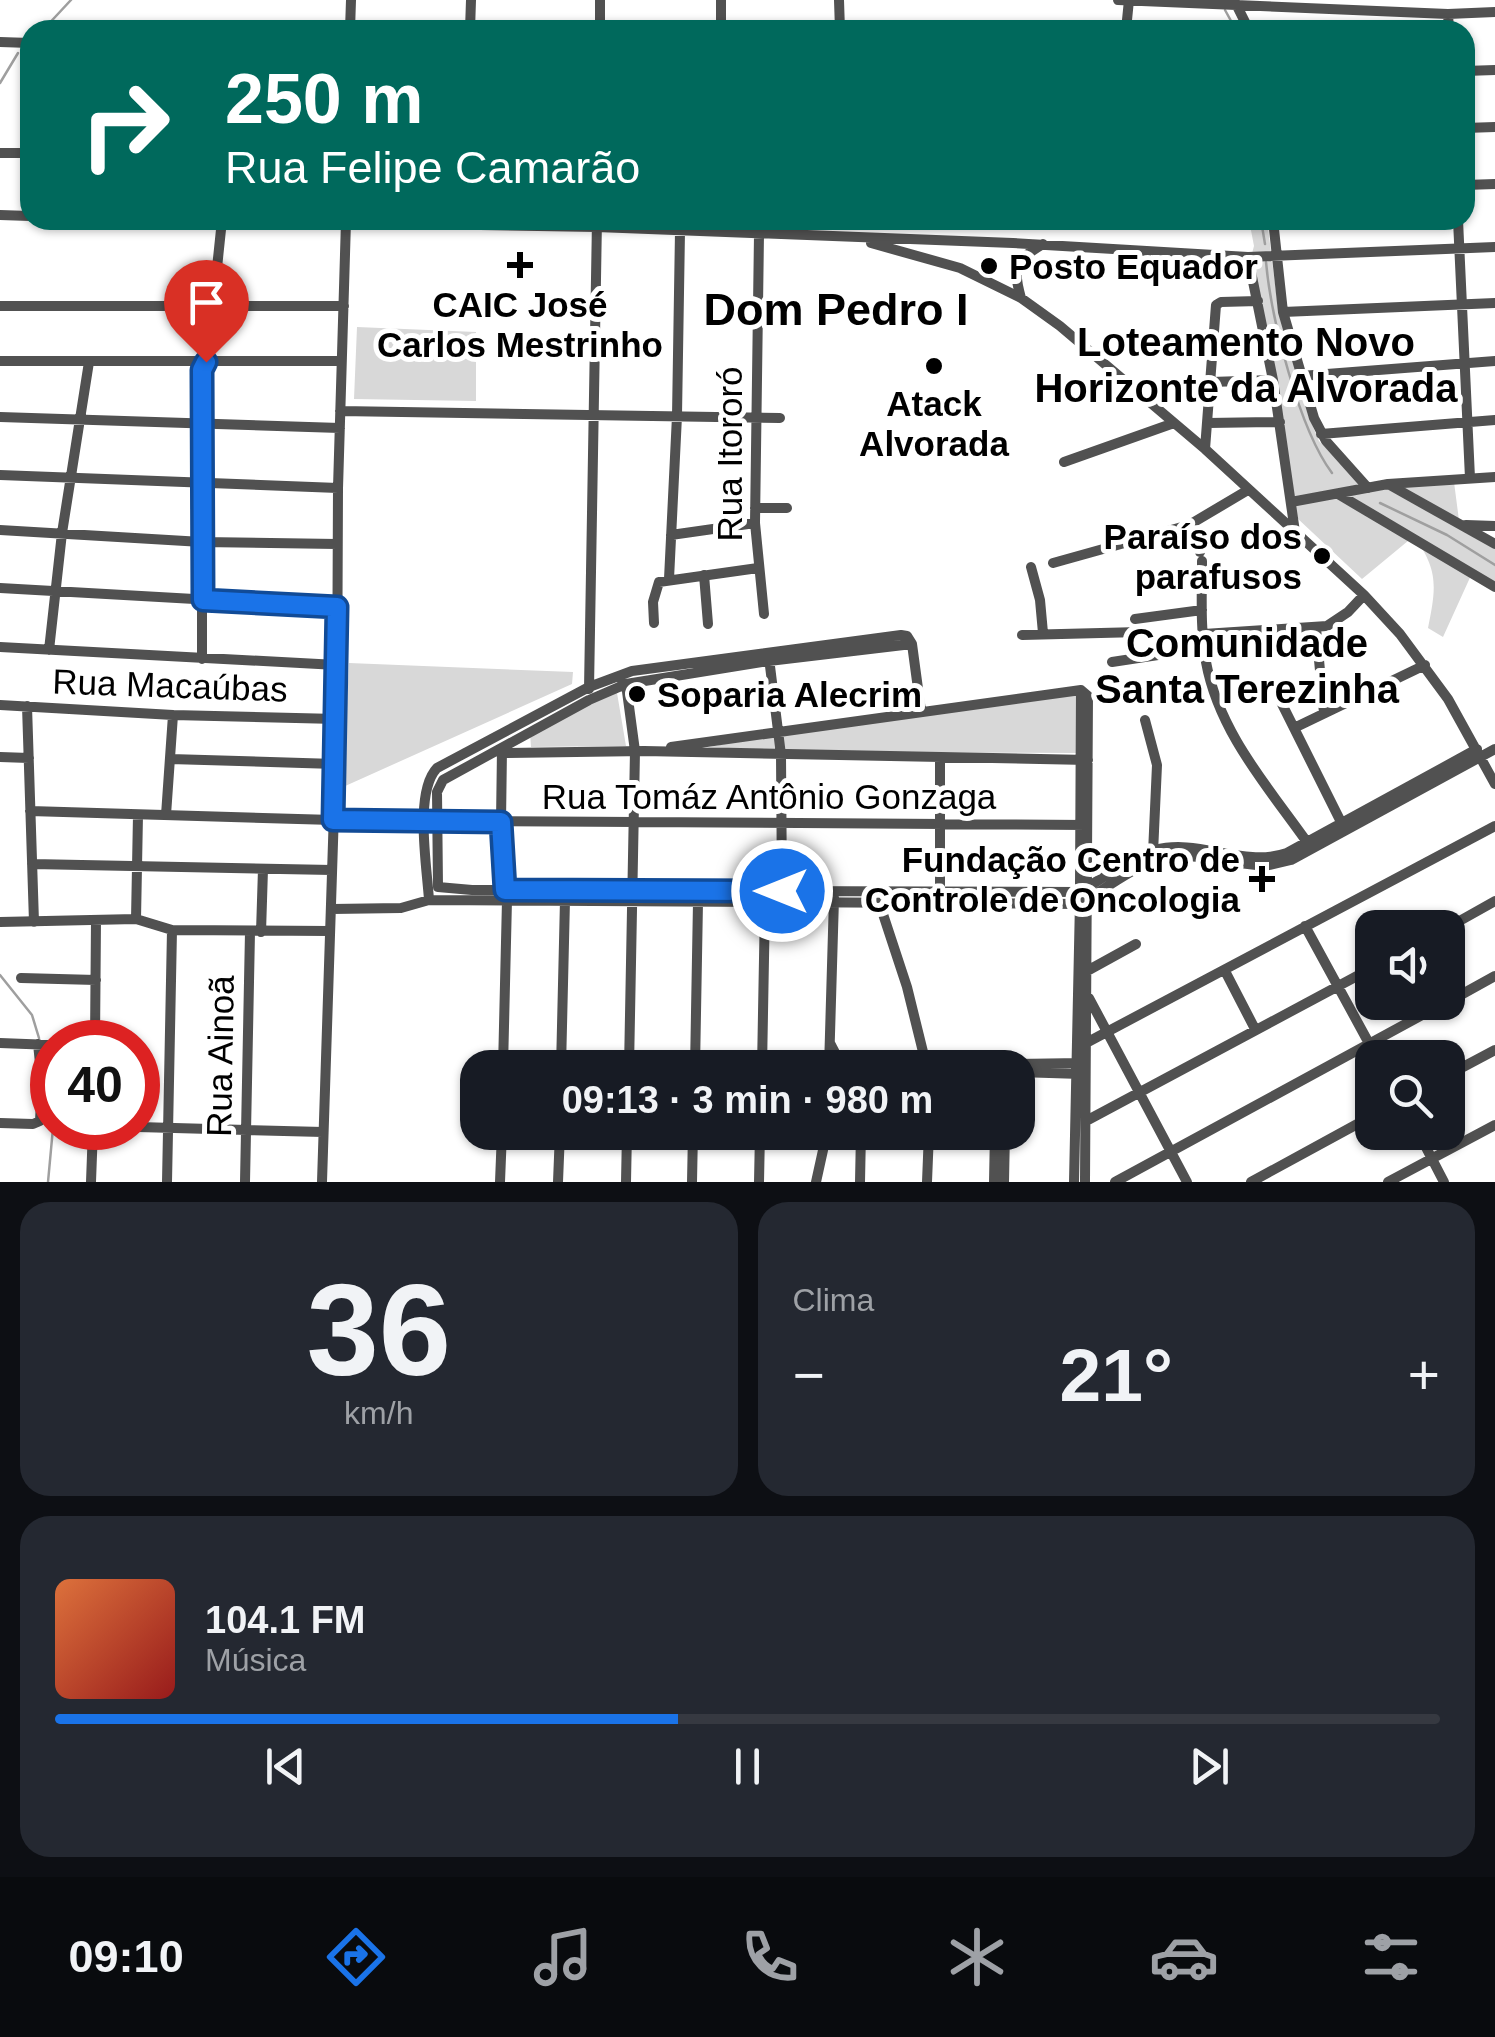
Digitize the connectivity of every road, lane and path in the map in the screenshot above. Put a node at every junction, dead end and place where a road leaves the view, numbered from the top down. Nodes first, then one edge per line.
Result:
1 (1118, 0) edge
2 (1129, 0) edge
3 (1235, 2) edge
4 (1495, 12) edge
5 (1448, 14) junction
6 (1448, 20) edge
7 (221, 230) edge
8 (346, 230) edge
9 (597, 230) edge
10 (659, 230) edge
11 (693, 230) edge
12 (738, 230) edge
13 (1274, 230) edge
14 (1459, 230) edge
15 (680, 232) junction
16 (759, 234) junction
17 (851, 237) junction
18 (928, 240) junction
19 (1012, 243) junction
20 (1044, 244) junction
21 (1495, 247) edge
22 (1460, 249) junction
23 (923, 256) junction
24 (1275, 256) junction
25 (1022, 257) junction
26 (1248, 257) junction
27 (1014, 275) junction
28 (985, 279) junction
29 (1021, 298) junction
30 (1258, 302) junction
31 (1495, 302) edge
32 (214, 304) junction
33 (1462, 304) junction
34 (0, 306) edge
35 (344, 306) junction
36 (1282, 312) junction
37 (1212, 343) junction
38 (1266, 343) junction
39 (341, 361) junction
40 (1495, 361) edge
41 (0, 362) edge
42 (90, 362) junction
43 (206, 362) junction
44 (1466, 362) junction
45 (1301, 376) junction
46 (1273, 380) junction
47 (1211, 382) junction
48 (340, 411) junction
49 (594, 416) junction
50 (677, 416) junction
51 (0, 418) edge
52 (755, 418) junction
53 (780, 418) dead end
54 (81, 420) junction
55 (1495, 420) edge
56 (1280, 422) junction
57 (1468, 422) junction
58 (202, 423) junction
59 (1208, 423) junction
60 (1174, 424) junction
61 (340, 428) junction
62 (1321, 434) junction
63 (1205, 449) junction
64 (1064, 462) dead end
65 (0, 475) edge
66 (1495, 477) edge
67 (70, 478) junction
68 (1470, 478) junction
69 (1421, 480) junction
70 (202, 484) junction
71 (1388, 484) junction
72 (338, 488) junction
73 (1368, 488) junction
74 (1248, 490) junction
75 (1337, 494) junction
76 (1290, 502) junction
77 (1424, 504) junction
78 (755, 508) junction
79 (787, 508) dead end
80 (755, 523) junction
81 (1188, 525) junction
82 (1461, 525) junction
83 (1495, 526) edge
84 (0, 530) edge
85 (1294, 532) junction
86 (62, 533) junction
87 (672, 536) junction
88 (202, 542) junction
89 (1491, 542) edge
90 (337, 544) junction
91 (1053, 563) dead end
92 (1031, 567) dead end
93 (758, 568) junction
94 (704, 574) junction
95 (669, 579) junction
96 (1495, 587) edge
97 (0, 588) edge
98 (56, 590) junction
99 (1364, 595) junction
100 (203, 600) junction
101 (337, 607) junction
102 (1202, 610) junction
103 (764, 614) dead end
104 (1136, 619) dead end
105 (654, 623) dead end
106 (708, 624) dead end
107 (1316, 628) junction
108 (1140, 632) dead end
109 (1043, 633) junction
110 (1204, 634) junction
111 (1022, 635) dead end
112 (0, 647) edge
113 (1204, 648) junction
114 (50, 650) junction
115 (768, 656) junction
116 (202, 658) junction
117 (1112, 662) dead end
118 (337, 665) junction
119 (1425, 665) junction
120 (622, 680) junction
121 (1271, 682) dead end
122 (589, 687) junction
123 (589, 700) junction
124 (0, 704) edge
125 (27, 706) junction
126 (921, 710) junction
127 (1324, 713) junction
128 (173, 715) junction
129 (337, 719) junction
130 (526, 720) junction
131 (1145, 720) dead end
132 (1294, 728) junction
133 (779, 730) junction
134 (502, 732) junction
135 (524, 736) junction
136 (1495, 749) edge
137 (502, 750) junction
138 (639, 751) junction
139 (527, 753) junction
140 (1479, 753) junction
141 (781, 755) junction
142 (0, 757) edge
143 (28, 758) junction
144 (170, 759) junction
145 (940, 759) junction
146 (1083, 760) junction
147 (335, 764) junction
148 (1495, 784) edge
149 (30, 811) junction
150 (138, 815) junction
151 (166, 815) junction
152 (333, 820) junction
153 (430, 821) junction
154 (501, 822) junction
155 (635, 822) junction
156 (1341, 822) junction
157 (782, 823) junction
158 (940, 824) junction
159 (1083, 825) junction
160 (1495, 826) edge
161 (1309, 846) junction
162 (1153, 855) junction
163 (32, 864) junction
164 (137, 864) junction
165 (263, 869) junction
166 (332, 870) junction
167 (782, 891) junction
168 (940, 893) junction
169 (506, 895) junction
170 (633, 896) junction
171 (1084, 896) junction
172 (834, 898) junction
173 (429, 900) junction
174 (565, 900) junction
175 (1495, 901) edge
176 (698, 902) junction
177 (765, 904) junction
178 (782, 904) junction
179 (880, 905) junction
180 (332, 909) junction
181 (1465, 918) edge
182 (136, 919) junction
183 (96, 920) junction
184 (0, 922) edge
185 (34, 922) junction
186 (1306, 926) junction
187 (172, 930) junction
188 (256, 932) junction
189 (330, 932) junction
190 (1136, 944) dead end
191 (1087, 970) junction
192 (1224, 971) junction
193 (1495, 976) edge
194 (1355, 977) edge
195 (21, 978) dead end
196 (96, 980) junction
197 (1338, 986) junction
198 (1465, 992) edge
199 (1083, 994) junction
200 (95, 1020) edge
201 (1414, 1020) edge
202 (1255, 1029) junction
203 (1108, 1034) junction
204 (1368, 1040) edge
205 (1377, 1040) edge
206 (829, 1042) junction
207 (0, 1043) edge
208 (1086, 1043) junction
209 (30, 1044) edge
210 (503, 1050) edge
211 (561, 1050) edge
212 (629, 1050) edge
213 (694, 1050) edge
214 (762, 1050) edge
215 (829, 1050) edge
216 (833, 1050) edge
217 (923, 1050) edge
218 (1495, 1050) edge
219 (1355, 1052) edge
220 (1035, 1066) edge
221 (1465, 1067) edge
222 (1081, 1069) junction
223 (1035, 1071) edge
224 (1140, 1091) junction
225 (1086, 1121) junction
226 (0, 1123) edge
227 (30, 1124) edge
228 (1355, 1125) edge
229 (1495, 1125) edge
230 (160, 1127) edge
231 (169, 1128) junction
232 (247, 1130) junction
233 (323, 1132) junction
234 (92, 1150) edge
235 (501, 1150) edge
236 (559, 1150) edge
237 (627, 1150) edge
238 (693, 1150) edge
239 (760, 1150) edge
240 (823, 1150) edge
241 (861, 1150) edge
242 (928, 1150) edge
243 (998, 1150) edge
244 (1001, 1150) edge
245 (1427, 1150) edge
246 (1171, 1151) junction
247 (1432, 1159) junction
248 (91, 1182) edge
249 (167, 1182) edge
250 (245, 1182) edge
251 (322, 1182) edge
252 (500, 1182) edge
253 (558, 1182) edge
254 (626, 1182) edge
255 (692, 1182) edge
256 (760, 1182) edge
257 (816, 1182) edge
258 (860, 1182) edge
259 (927, 1182) edge
260 (994, 1182) edge
261 (1004, 1182) edge
262 (1074, 1182) edge
263 (1084, 1182) edge
264 (1115, 1182) edge
265 (1188, 1182) edge
266 (1250, 1182) edge
267 (1388, 1182) edge
268 (1444, 1182) edge

1 - 2 street
2 - 3 street
3 - 5 street
4 - 5 street
5 - 6 street
7 - 32 street
8 - 35 street
9 - 49 street
10 - 15 street
11 - 15 street
12 - 16 street
13 - 24 street
14 - 22 street
15 - 50 street
16 - 17 street
16 - 52 street, Rua Itororó
17 - 18 street
17 - 23 street
18 - 19 street
18 - 23 street
19 - 20 street
19 - 25 street
20 - 25 street
20 - 26 street
21 - 22 street
22 - 24 street
22 - 33 street
23 - 28 street
24 - 26 street
24 - 36 street
25 - 27 street
26 - 30 street
27 - 28 street
27 - 29 street
28 - 29 street
29 - 60 street
30 - 37 street
30 - 38 street
31 - 33 street
32 - 34 street
32 - 35 street
32 - 43 street
33 - 36 street
33 - 44 street
35 - 39 street
36 - 45 street
37 - 38 street
37 - 47 street
38 - 46 street
39 - 43 street
39 - 48 street
40 - 44 street
41 - 42 street
42 - 43 street
42 - 54 street
43 - 58 street
44 - 45 street
44 - 57 street
45 - 62 street
46 - 47 street
46 - 56 street
47 - 59 street
48 - 49 street
48 - 61 street
49 - 50 street
49 - 122 street
50 - 52 street
50 - 87 street
51 - 54 street
52 - 53 street
52 - 78 street, Rua Itororó
54 - 58 street
54 - 67 street
55 - 57 street
56 - 59 street
56 - 76 street
57 - 62 street
57 - 68 street
58 - 61 street
58 - 70 street
59 - 63 street
60 - 63 street
60 - 64 street
61 - 72 street
62 - 73 street
63 - 74 street
65 - 67 street
66 - 68 street
67 - 70 street
67 - 86 street
68 - 69 street
69 - 71 street
69 - 77 street
70 - 72 street
70 - 88 street
71 - 73 street
71 - 77 street
72 - 90 street
73 - 75 street
74 - 81 street
74 - 85 street
75 - 76 street
75 - 96 street
76 - 85 street
77 - 82 street
78 - 79 street
78 - 80 street, Rua Itororó
80 - 87 street
80 - 93 street, Rua Itororó
81 - 91 street
81 - 102 street
82 - 83 street
82 - 89 street
83 - 89 street
84 - 86 street
85 - 99 street
86 - 88 street
86 - 98 street
87 - 95 street
88 - 90 street
88 - 100 street
90 - 101 street
92 - 109 street
93 - 94 street
93 - 103 street, Rua Itororó
94 - 95 street
94 - 106 street
95 - 105 street
97 - 98 street
98 - 100 street
98 - 114 street
99 - 107 street
99 - 119 street
100 - 101 street
100 - 116 street
101 - 118 street
102 - 104 street
102 - 110 street
107 - 110 street
107 - 127 street
108 - 109 street
109 - 111 street
110 - 113 street
112 - 114 street
113 - 117 street
113 - 161 street
114 - 116 street
115 - 120 street
115 - 126 street
115 - 133 street
116 - 118 street
118 - 129 street
119 - 127 street
119 - 140 street
120 - 122 street
120 - 123 street
120 - 138 street
121 - 132 street
122 - 123 street
122 - 130 street
123 - 135 street
124 - 125 street, Rua Macaúbas
125 - 128 street, Rua Macaúbas
125 - 143 street
126 - 133 street
126 - 146 street
127 - 132 street
128 - 129 street, Rua Macaúbas
128 - 144 street
129 - 147 street
130 - 134 street
130 - 135 street
131 - 162 street
132 - 156 street
133 - 138 street
133 - 141 street
134 - 137 street
134 - 153 street
135 - 137 street
135 - 139 street
136 - 140 street
137 - 139 street
137 - 153 street
137 - 154 street
138 - 139 street
138 - 141 street
138 - 155 street
140 - 148 street
140 - 156 street
140 - 161 street
141 - 145 street
141 - 157 street
142 - 143 street
143 - 149 street
144 - 147 street
144 - 151 street
145 - 146 street
145 - 158 street
146 - 159 street
147 - 152 street
149 - 150 street, Rua Tomáz Antônio Gonzaga
149 - 163 street
150 - 151 street, Rua Tomáz Antônio Gonzaga
150 - 164 street
151 - 152 street, Rua Tomáz Antônio Gonzaga
152 - 153 street, Rua Tomáz Antônio Gonzaga
152 - 166 street
153 - 154 street, Rua Tomáz Antônio Gonzaga
153 - 169 street
153 - 173 street
154 - 155 street, Rua Tomáz Antônio Gonzaga
154 - 169 street
155 - 157 street, Rua Tomáz Antônio Gonzaga
155 - 170 street
156 - 161 street
157 - 158 street, Rua Tomáz Antônio Gonzaga
157 - 167 street
158 - 159 street, Rua Tomáz Antônio Gonzaga
158 - 168 street
159 - 171 street
160 - 186 street
161 - 162 street
162 - 171 street
163 - 164 street
163 - 185 street
164 - 165 street
164 - 182 street
165 - 166 street
165 - 188 street, Rua Ainoã
166 - 180 street
167 - 170 street
167 - 172 street
167 - 178 street
168 - 171 street
168 - 172 street
169 - 170 street
169 - 173 street
169 - 174 street
169 - 210 street
170 - 174 street
170 - 176 street
170 - 212 street
171 - 179 street
171 - 191 street
171 - 199 street
172 - 178 street
172 - 179 street
172 - 206 street
173 - 180 street
174 - 211 street
175 - 181 street
176 - 177 street
176 - 213 street
177 - 178 street
177 - 214 street
179 - 217 street
180 - 189 street
182 - 183 street
182 - 187 street
183 - 185 street
183 - 196 street
184 - 185 street
186 - 192 street
186 - 197 street
187 - 188 street
187 - 231 street
188 - 189 street
188 - 232 street, Rua Ainoã
189 - 233 street
190 - 191 street
191 - 199 street
192 - 202 street
192 - 203 street
193 - 198 street
194 - 197 street
195 - 196 street
196 - 200 street
197 - 202 street
197 - 204 street
199 - 203 street
199 - 208 street
199 - 222 street
201 - 205 street
202 - 224 street
203 - 208 street
203 - 224 street
206 - 215 street
206 - 216 street
207 - 209 street
208 - 222 street
218 - 221 street
219 - 246 street
220 - 222 street
222 - 223 street
222 - 225 street
222 - 262 street
224 - 225 street
224 - 246 street
225 - 263 street
226 - 227 street
228 - 266 street
229 - 247 street
230 - 231 street
231 - 232 street
231 - 249 street
232 - 233 street
232 - 250 street, Rua Ainoã
233 - 251 street
234 - 248 street
235 - 252 street
236 - 253 street
237 - 254 street
238 - 255 street
239 - 256 street
240 - 257 street
241 - 258 street
242 - 259 street
243 - 260 street
244 - 261 street
245 - 247 street
246 - 264 street
246 - 265 street
247 - 267 street
247 - 268 street

